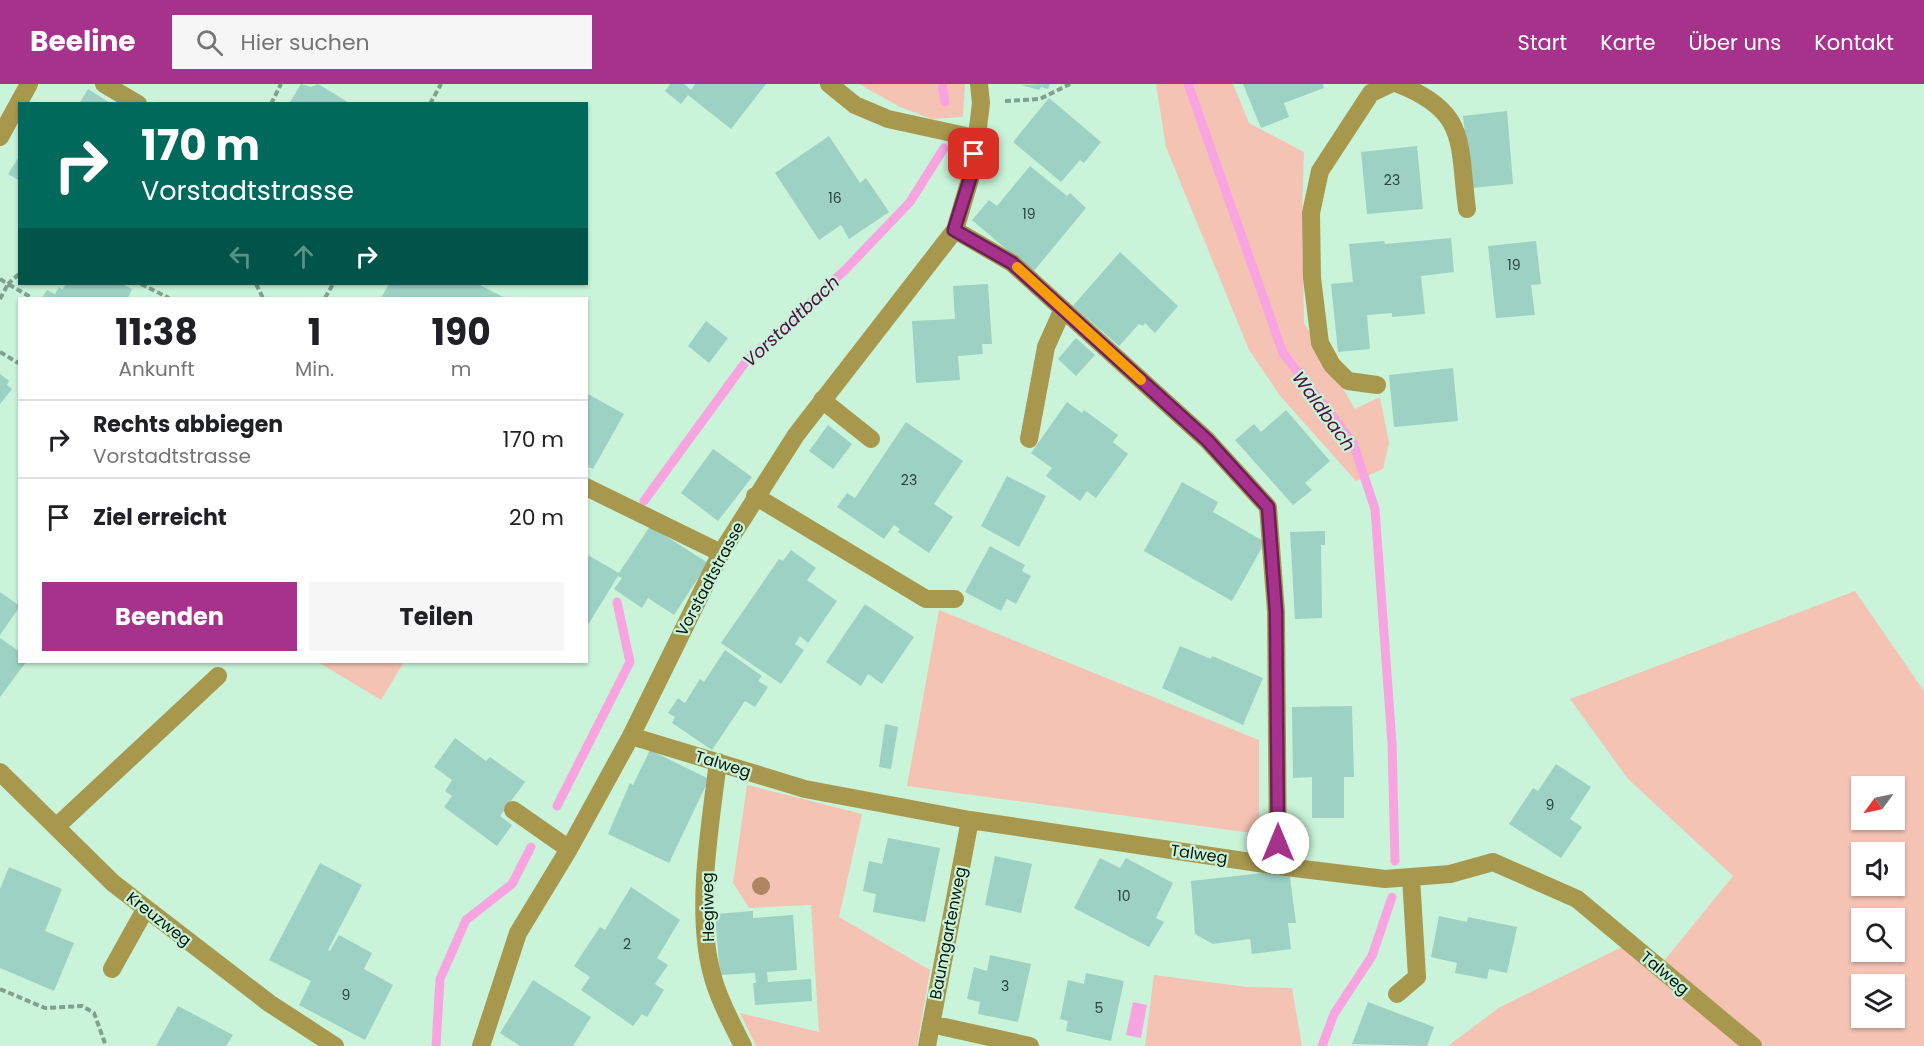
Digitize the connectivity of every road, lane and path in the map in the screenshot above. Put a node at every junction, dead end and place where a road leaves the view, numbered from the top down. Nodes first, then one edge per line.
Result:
1 (28, 84) edge
2 (104, 84) edge
3 (281, 84) edge
4 (441, 84) edge
5 (829, 84) edge
6 (979, 84) edge
7 (1070, 84) edge
8 (1390, 84) edge
9 (1398, 84) edge
10 (18, 102) edge
11 (135, 102) edge
12 (272, 102) edge
13 (431, 102) edge
14 (18, 103) edge
15 (981, 103) junction
16 (0, 137) edge
17 (975, 138) junction
18 (1467, 209) dead end
19 (954, 230) junction
20 (18, 275) edge
21 (0, 279) edge
22 (8, 284) junction
23 (143, 285) edge
24 (30, 297) edge
25 (167, 297) edge
26 (0, 299) edge
27 (1063, 309) junction
28 (0, 352) edge
29 (18, 363) edge
30 (1377, 385) dead end
31 (822, 400) junction
32 (871, 439) dead end
33 (1029, 439) dead end
34 (588, 488) edge
35 (755, 496) junction
36 (721, 554) junction
37 (955, 599) dead end
38 (218, 676) dead end
39 (631, 736) junction
40 (718, 762) junction
41 (0, 772) edge
42 (513, 810) dead end
43 (970, 820) junction
44 (56, 827) junction
45 (569, 849) junction
46 (1278, 866) junction
47 (1411, 877) junction
48 (146, 908) junction
49 (112, 969) dead end
50 (0, 989) edge
51 (1397, 994) dead end
52 (931, 1024) junction
53 (106, 1046) edge
54 (335, 1046) edge
55 (481, 1046) edge
56 (743, 1046) edge
57 (927, 1046) edge
58 (1030, 1046) edge
59 (1753, 1046) edge

1 - 10 street
2 - 11 street
3 - 12 path
4 - 13 path
5 - 17 street
6 - 15 street, Vorstadtstrasse
7 - 15 path
8 - 30 street
9 - 18 street
14 - 16 street
15 - 17 street, Vorstadtstrasse
17 - 19 street, Vorstadtstrasse
19 - 27 street
19 - 31 street, Vorstadtstrasse
20 - 22 path
21 - 22 path
22 - 24 path
22 - 26 path
23 - 25 path
27 - 33 street
27 - 46 street
28 - 29 path
31 - 32 street
31 - 35 street, Vorstadtstrasse
34 - 36 street
35 - 36 street, Vorstadtstrasse
35 - 37 street
36 - 39 street, Vorstadtstrasse
38 - 44 street
39 - 40 street, Talweg
39 - 45 street, Vorstadtstrasse
40 - 43 street, Talweg
40 - 56 street, Hegiweg
41 - 44 street, Kreuzweg
42 - 45 street
43 - 46 street, Talweg
43 - 52 street, Baumgartenweg
44 - 48 street, Kreuzweg
45 - 55 street, Vorstadtstrasse
46 - 47 street, Talweg
47 - 51 street
47 - 59 street, Talweg
48 - 49 street
48 - 54 street, Kreuzweg
50 - 53 path
52 - 57 street, Baumgartenweg
52 - 58 street

